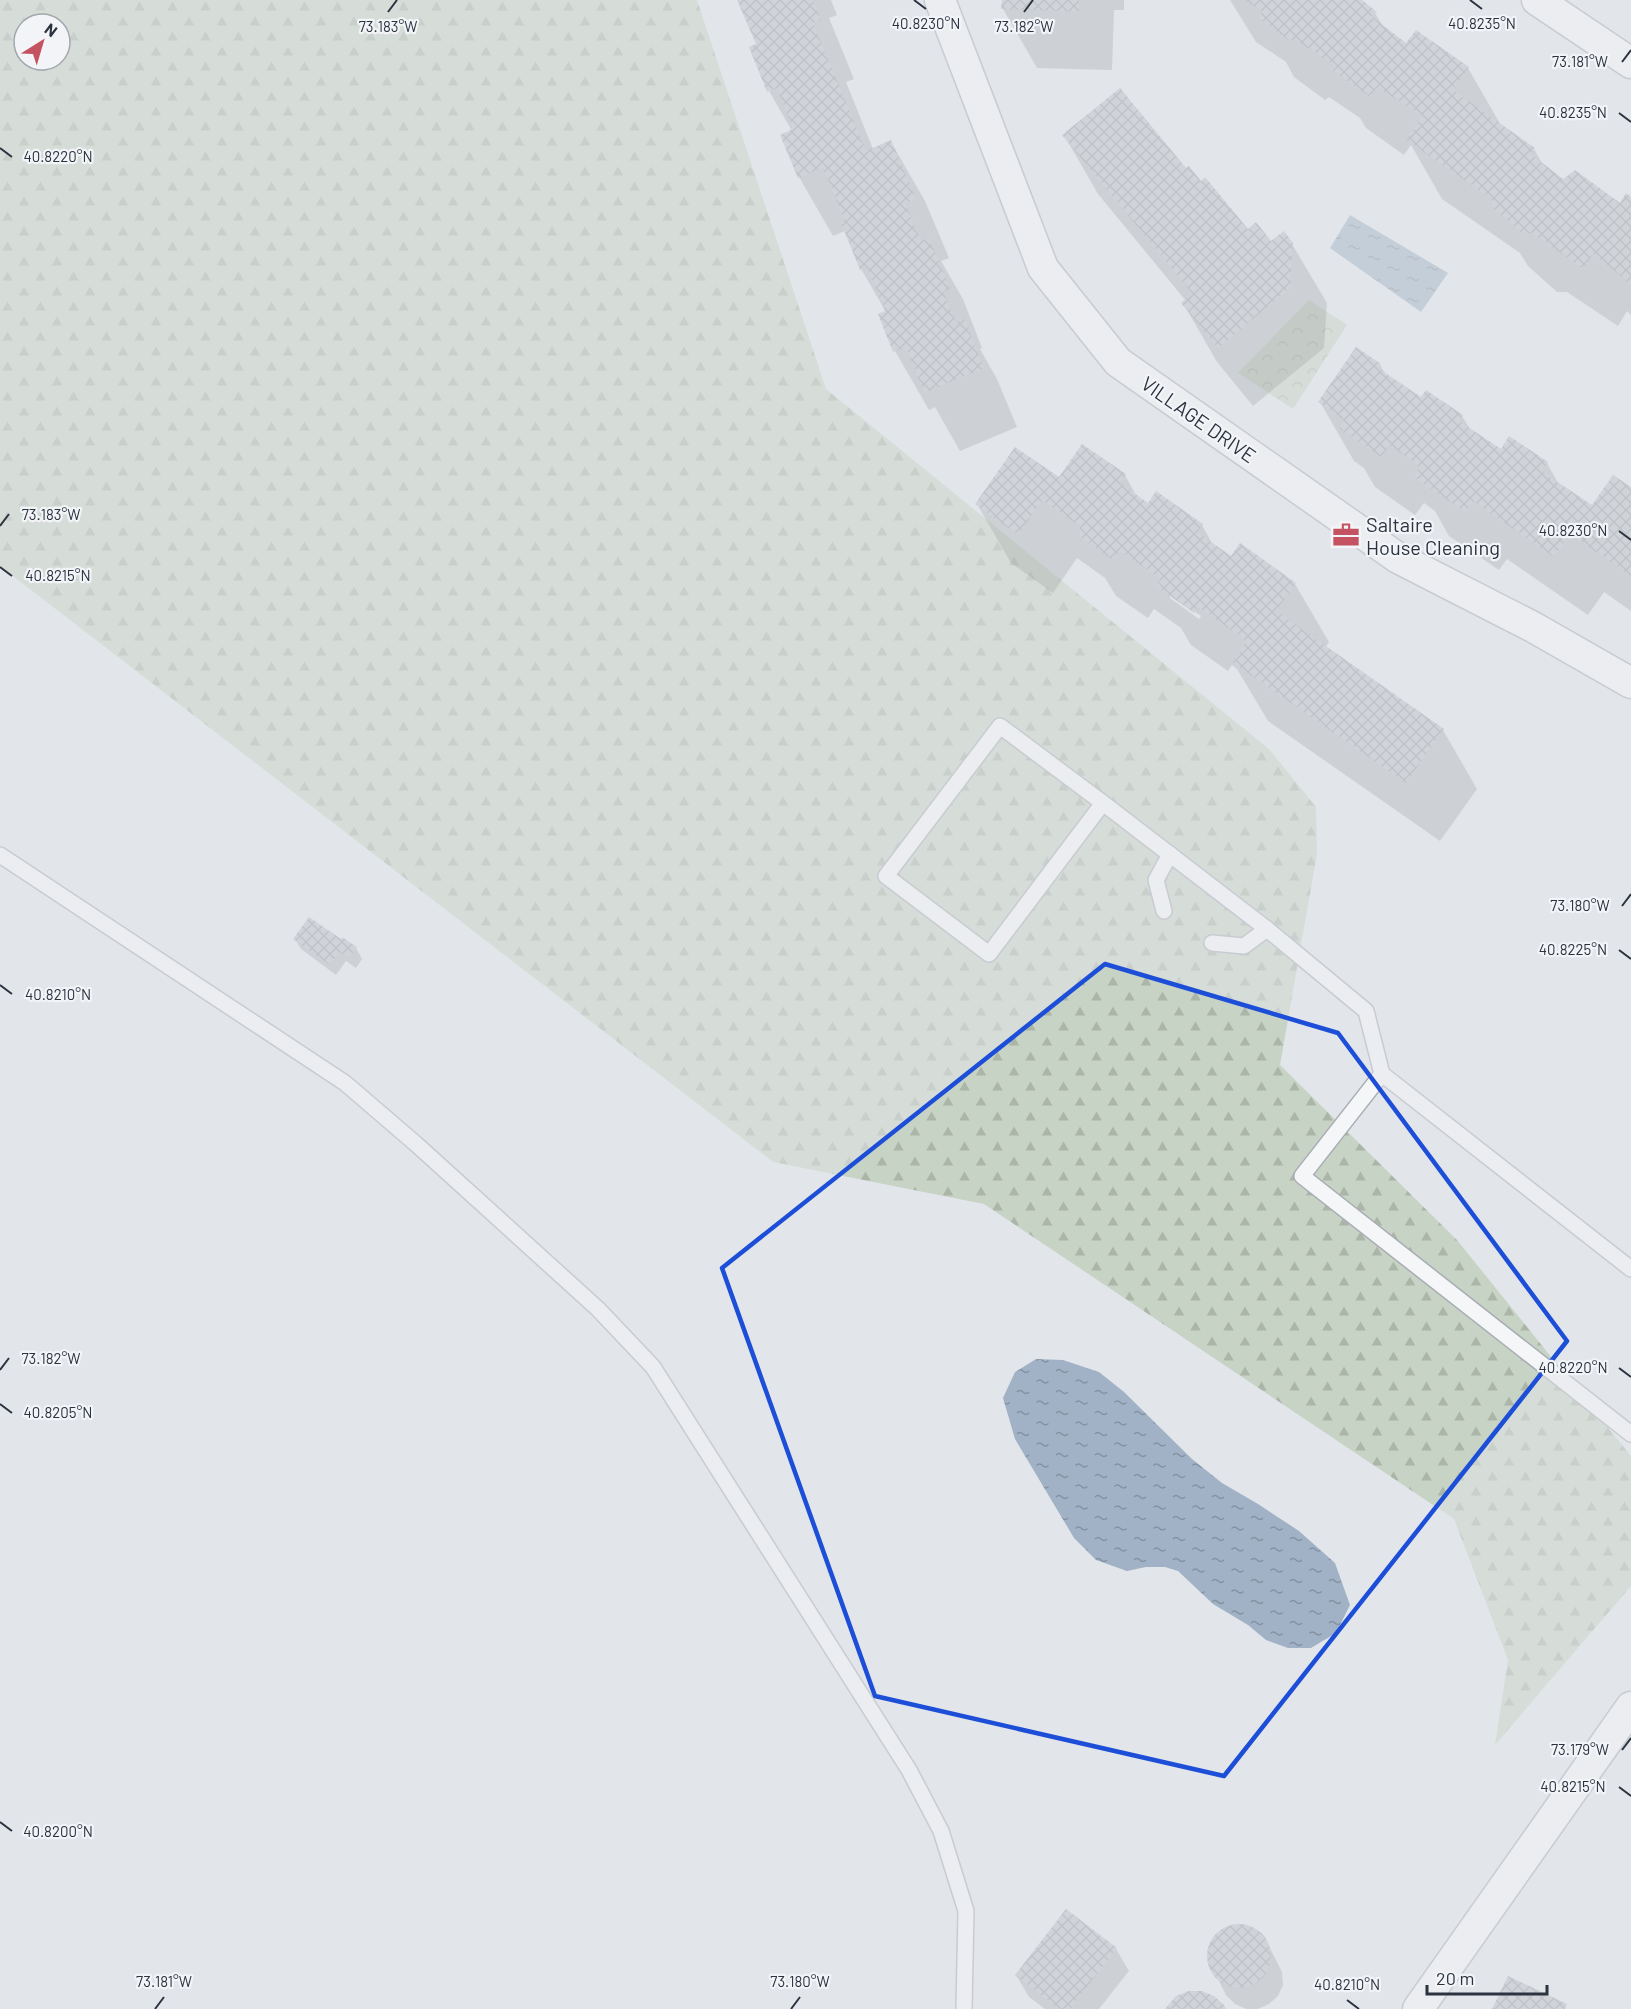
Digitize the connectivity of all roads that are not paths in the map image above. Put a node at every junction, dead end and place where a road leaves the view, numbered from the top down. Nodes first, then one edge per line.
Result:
1 (940, 0) edge
2 (1537, 0) edge
3 (1631, 63) edge
4 (1631, 683) edge
5 (1103, 803) junction
6 (1170, 854) junction
7 (0, 855) edge
8 (1164, 911) dead end
9 (1266, 929) junction
10 (1212, 943) dead end
11 (1382, 1074) junction
12 (1631, 1269) edge
13 (1629, 1429) edge
14 (1631, 1707) edge
15 (964, 2009) edge
16 (1418, 2009) edge

1 - 4 street, VILLAGE DRIVE
2 - 3 street
5 - 5 lane
5 - 6 lane
6 - 8 lane
6 - 9 lane
7 - 15 lane
9 - 10 lane
9 - 11 lane
11 - 12 lane
11 - 13 lane
14 - 16 street

